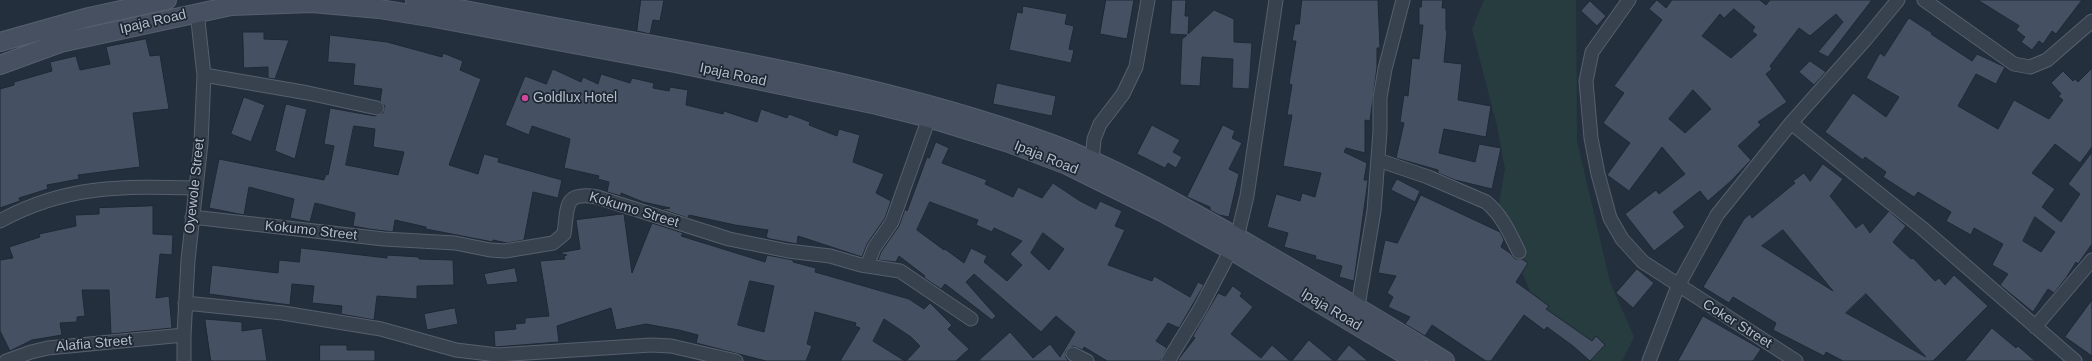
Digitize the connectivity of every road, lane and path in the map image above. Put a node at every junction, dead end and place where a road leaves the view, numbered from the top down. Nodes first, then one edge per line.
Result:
1 (167, 0) edge
2 (415, 0) edge
3 (1148, 0) edge
4 (1276, 0) edge
5 (1403, 0) edge
6 (1629, 0) edge
7 (1898, 0) edge
8 (1924, 0) edge
9 (197, 12) junction
10 (2092, 21) edge
11 (0, 42) edge
12 (0, 65) edge
13 (204, 75) junction
14 (377, 108) dead end
15 (929, 118) junction
16 (1791, 123) junction
17 (1013, 137) junction
18 (1378, 160) junction
19 (1092, 162) junction
20 (195, 188) junction
21 (192, 217) junction
22 (0, 221) edge
23 (1234, 244) junction
24 (1520, 252) dead end
25 (2092, 260) edge
26 (868, 266) junction
27 (1678, 286) junction
28 (185, 303) junction
29 (1358, 306) junction
30 (971, 319) dead end
31 (2035, 327) junction
32 (184, 335) junction
33 (1073, 354) dead end
34 (6, 361) edge
35 (184, 361) edge
36 (736, 361) edge
37 (1087, 361) edge
38 (1168, 361) edge
39 (1416, 361) edge
40 (1445, 361) edge
41 (1649, 361) edge
42 (1796, 361) edge
43 (2075, 361) edge

1 - 11 main road, Ipaja Road
2 - 17 main road, Ipaja Road
3 - 19 street
4 - 23 street
5 - 18 street
6 - 27 street, Coker Street
7 - 16 street
8 - 10 street
9 - 12 main road, Ipaja Road
9 - 13 street, Oyewole Street
9 - 15 main road, Ipaja Road
13 - 14 street
13 - 20 street, Oyewole Street
15 - 17 main road, Ipaja Road
15 - 26 street
16 - 27 street
16 - 31 street
17 - 19 main road, Ipaja Road
17 - 23 main road, Ipaja Road
18 - 24 street
18 - 29 street
19 - 23 main road, Ipaja Road
20 - 21 street, Oyewole Street
20 - 22 street
21 - 26 street, Kokumo Street
21 - 28 street, Oyewole Street
23 - 29 main road, Ipaja Road
23 - 38 street
23 - 39 main road, Ipaja Road
25 - 31 street
26 - 30 street, Kokumo Street
27 - 41 street
27 - 42 street, Coker Street
28 - 32 street, Oyewole Street
28 - 36 street
29 - 40 main road, Ipaja Road
31 - 43 street
32 - 34 street, Alafia Street
32 - 35 street, Oyewole Street
33 - 37 street

